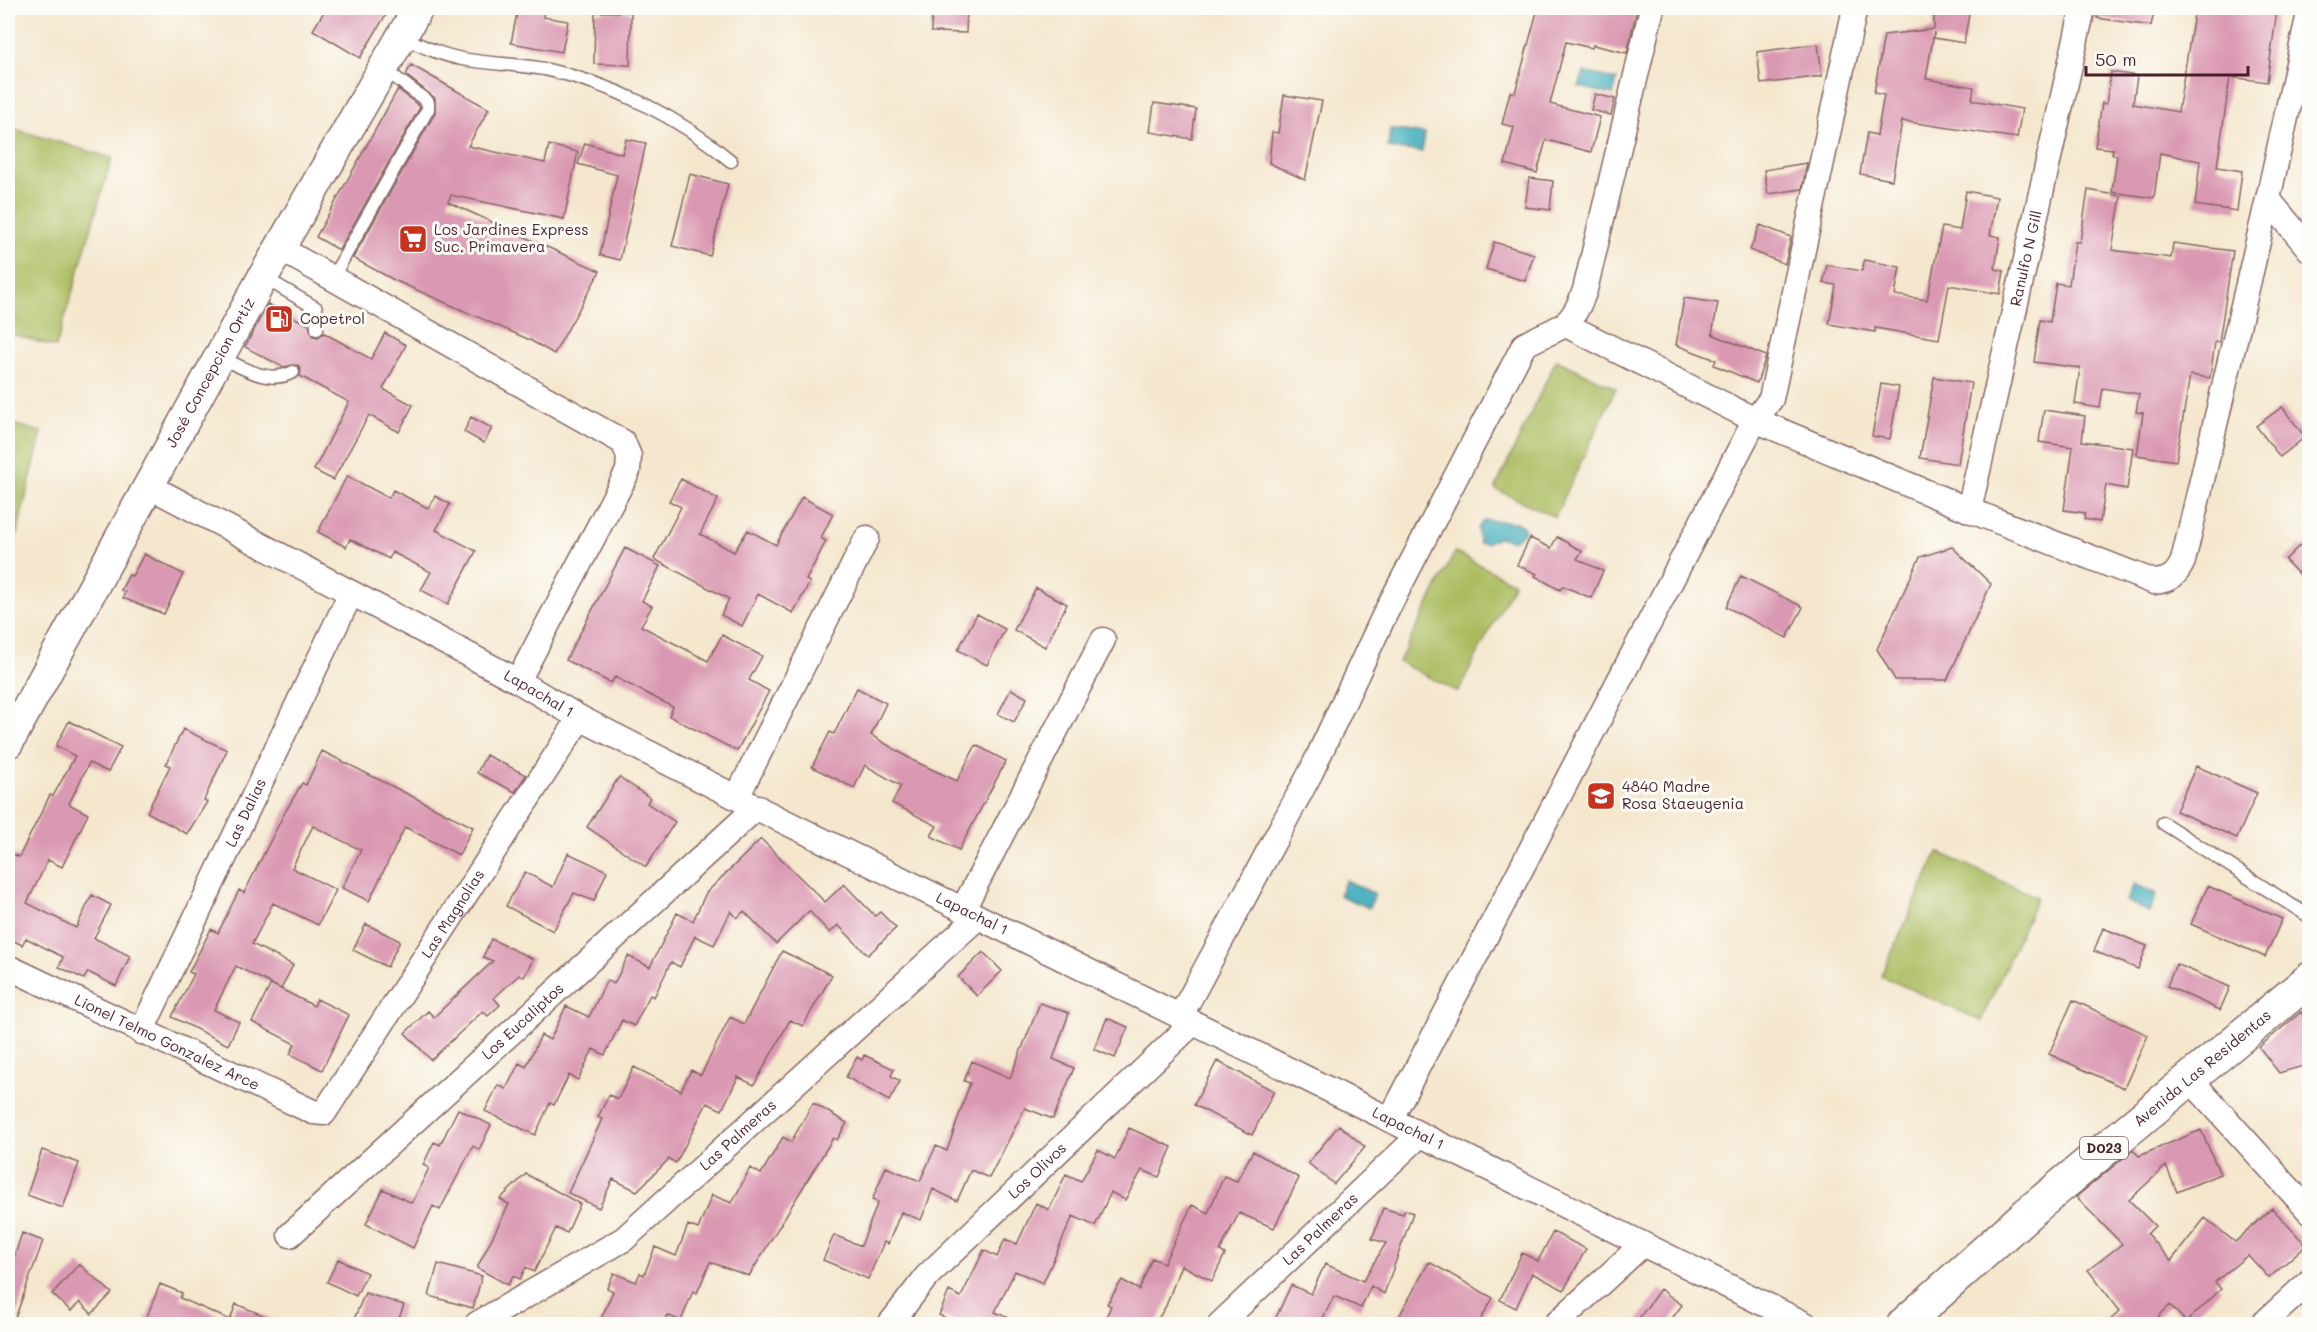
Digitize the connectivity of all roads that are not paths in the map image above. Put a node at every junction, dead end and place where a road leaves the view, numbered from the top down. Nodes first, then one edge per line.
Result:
1 (418, 8) edge
2 (1652, 8) edge
3 (1855, 8) edge
4 (2083, 8) edge
5 (2310, 9) edge
6 (401, 36) junction
7 (383, 69) junction
8 (731, 161) dead end
9 (2268, 199) junction
10 (279, 248) junction
11 (2310, 250) edge
12 (263, 277) junction
13 (333, 277) junction
14 (1566, 326) junction
15 (317, 330) dead end
16 (219, 356) junction
17 (293, 372) dead end
18 (1755, 420) junction
19 (147, 486) junction
20 (1969, 510) junction
21 (867, 538) dead end
22 (351, 593) junction
23 (1103, 640) dead end
24 (518, 681) junction
25 (580, 717) junction
26 (8, 743) edge
27 (747, 802) junction
28 (2163, 823) dead end
29 (970, 913) junction
30 (2310, 917) edge
31 (8, 967) edge
32 (2310, 979) edge
33 (1186, 1020) junction
34 (141, 1032) junction
35 (2188, 1077) junction
36 (327, 1111) joint
37 (1390, 1120) junction
38 (1420, 1135) junction
39 (2310, 1212) edge
40 (290, 1235) dead end
41 (1642, 1245) junction
42 (2310, 1281) edge
43 (477, 1324) edge
44 (890, 1324) edge
45 (1220, 1324) edge
46 (1556, 1324) edge
47 (1804, 1324) edge
48 (1904, 1324) edge
49 (2263, 1324) edge

1 - 6 street, José Concepcion Ortiz
2 - 14 street
3 - 18 street
4 - 20 street, Ranulfo N Gill
5 - 9 street
6 - 7 street, José Concepcion Ortiz
6 - 8 lane
7 - 10 street, José Concepcion Ortiz
7 - 13 lane
9 - 11 street
9 - 20 street
10 - 12 street, José Concepcion Ortiz
10 - 13 street
12 - 15 lane
12 - 16 street, José Concepcion Ortiz
13 - 24 street
14 - 18 street
14 - 33 street, Los Olivos
16 - 17 lane
16 - 19 street, José Concepcion Ortiz
18 - 20 street
18 - 37 street
19 - 22 street, Lapachal 1
19 - 26 street, José Concepcion Ortiz
21 - 27 street
22 - 24 street, Lapachal 1
22 - 34 street, Las Dalias
23 - 29 street
24 - 25 street, Lapachal 1
25 - 27 street, Lapachal 1
25 - 36 street, Las Magnolias
27 - 29 street, Lapachal 1
27 - 40 street, Los Eucaliptos
28 - 30 lane
29 - 33 street, Lapachal 1
29 - 43 street, Las Palmeras
31 - 34 street, Lionel Telmo Gonzalez Arce
32 - 35 main road, Avenida Las Residentas / D023
33 - 37 street, Lapachal 1
33 - 44 street, Los Olivos
34 - 36 street, Lionel Telmo Gonzalez Arce
35 - 39 street
35 - 48 main road, Avenida Las Residentas / D023
37 - 38 street, Lapachal 1
38 - 41 street, Lapachal 1
38 - 45 street, Las Palmeras
41 - 46 street
41 - 47 street, Lapachal 1
42 - 49 street

